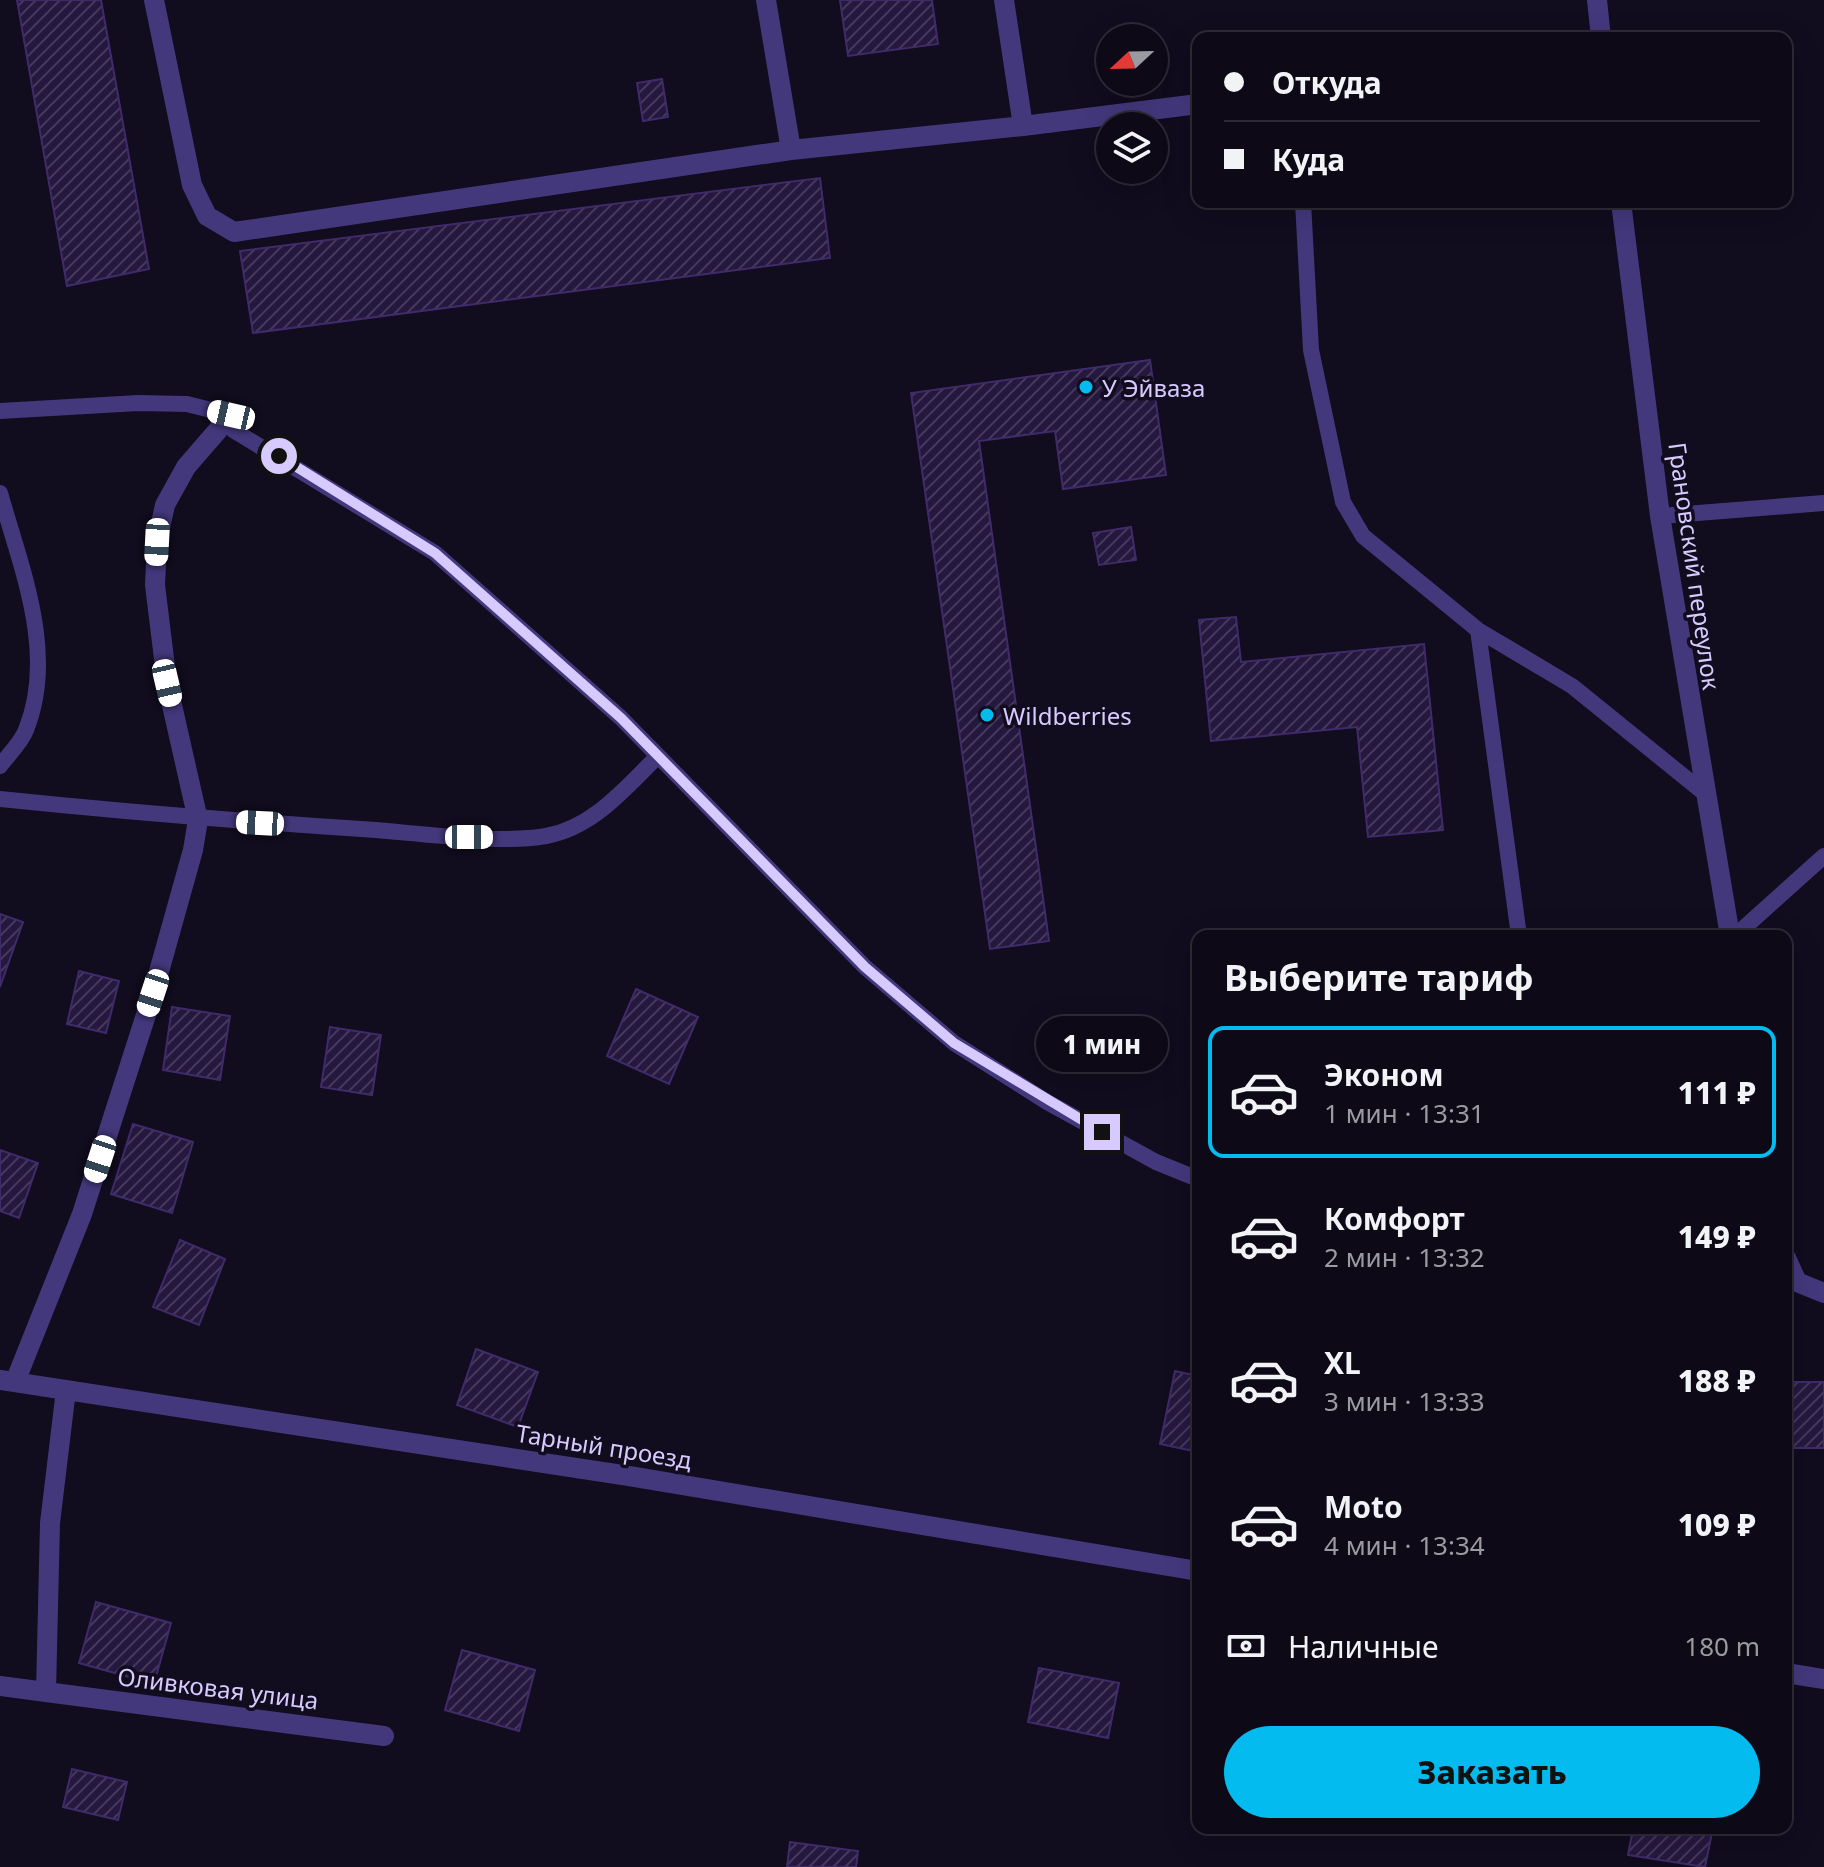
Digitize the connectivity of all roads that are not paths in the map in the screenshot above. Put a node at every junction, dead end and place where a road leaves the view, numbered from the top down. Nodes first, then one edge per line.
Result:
1 (154, 0) edge
2 (766, 0) edge
3 (1004, 0) edge
4 (1597, 0) edge
5 (1600, 32) edge
6 (1192, 105) edge
7 (1023, 126) junction
8 (791, 150) junction
9 (1303, 208) edge
10 (1622, 208) edge
11 (0, 411) edge
12 (231, 415) junction
13 (0, 493) edge
14 (1824, 503) edge
15 (1660, 516) junction
16 (1478, 630) junction
17 (658, 756) junction
18 (0, 766) edge
19 (1703, 792) junction
20 (0, 799) edge
21 (198, 820) junction
22 (1824, 856) edge
23 (1518, 930) edge
24 (1731, 930) edge
25 (1739, 930) edge
26 (1192, 1176) edge
27 (1792, 1281) edge
28 (1824, 1293) edge
29 (7, 1381) edge
30 (66, 1390) junction
31 (1192, 1570) edge
32 (1792, 1674) edge
33 (1824, 1679) edge
34 (0, 1686) edge
35 (46, 1692) junction
36 (384, 1736) dead end

1 - 8 street
2 - 8 street
3 - 7 street
4 - 5 street
6 - 7 street
7 - 8 street
9 - 16 lane
10 - 15 street, Грановский переулок
11 - 12 lane
12 - 17 lane
12 - 21 street
13 - 18 lane
14 - 15 lane
15 - 19 street, Грановский переулок
16 - 19 lane
16 - 23 lane
17 - 21 lane
17 - 26 lane
19 - 24 street, Грановский переулок
20 - 21 lane
21 - 29 street
22 - 25 lane
27 - 28 street
29 - 30 street, Тарный проезд
30 - 31 street, Тарный проезд
30 - 35 street
32 - 33 street
34 - 35 street, Оливковая улица
35 - 36 street, Оливковая улица

